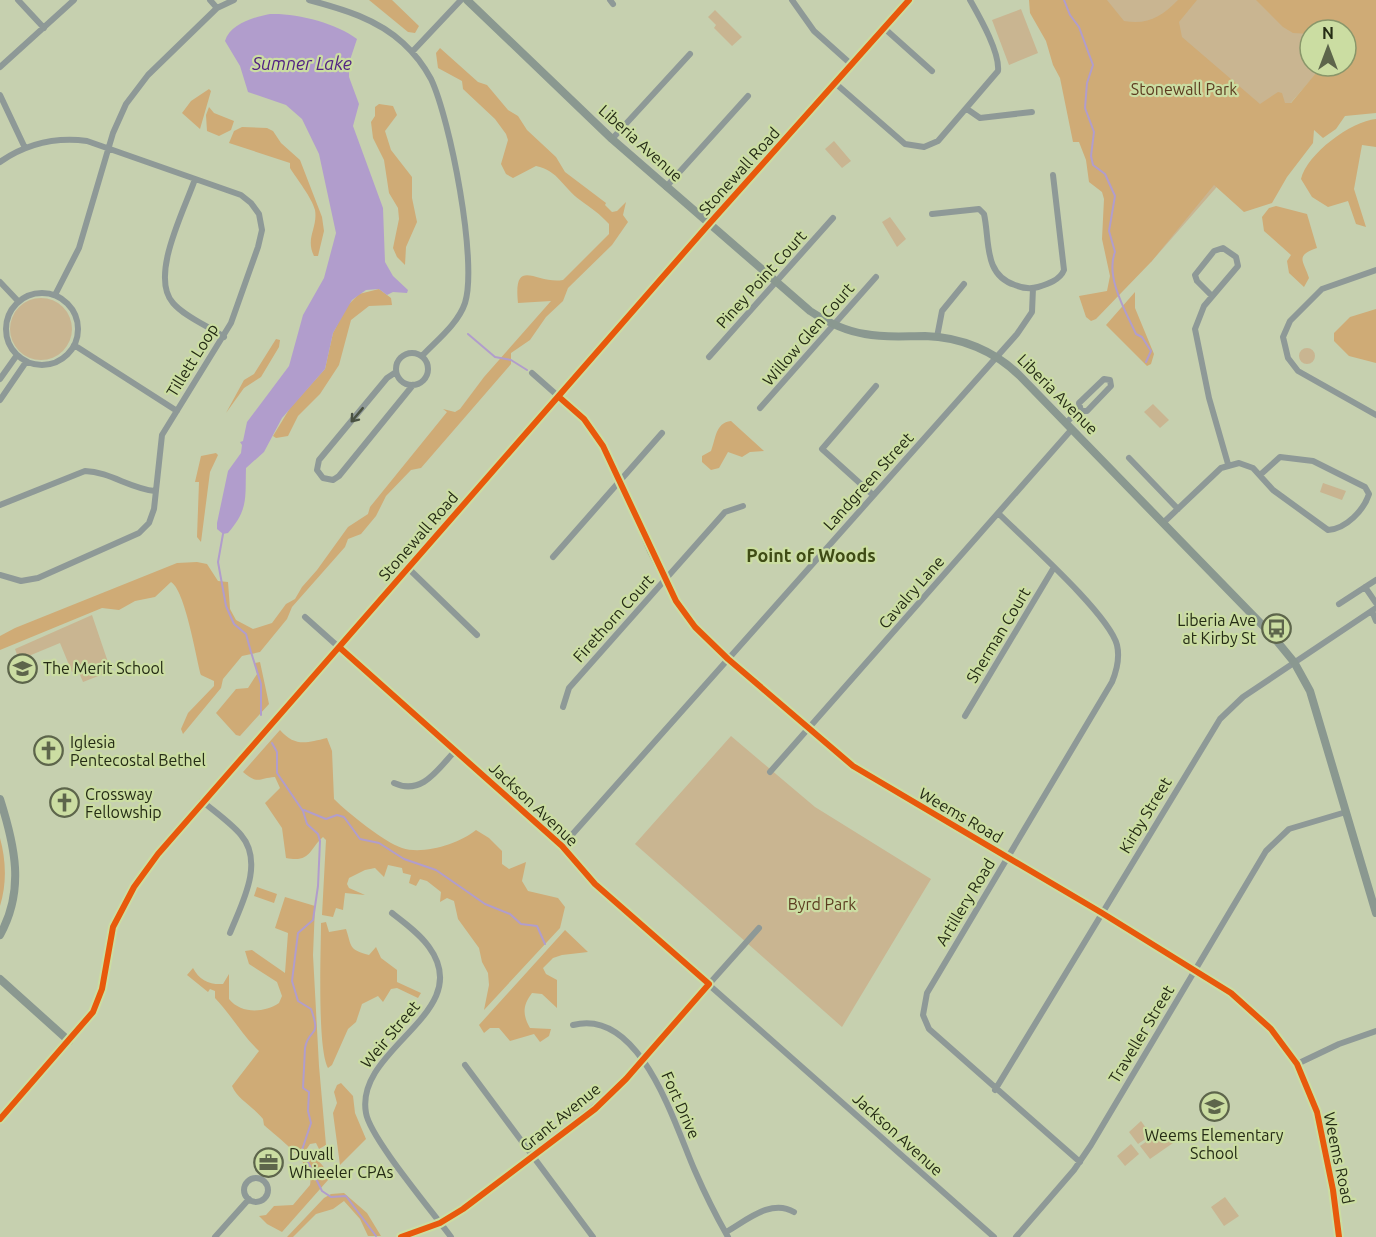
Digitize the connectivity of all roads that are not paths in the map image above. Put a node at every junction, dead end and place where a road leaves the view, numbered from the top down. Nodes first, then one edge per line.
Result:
1 (18, 0) edge
2 (74, 0) edge
3 (210, 0) edge
4 (234, 0) edge
5 (309, 0) edge
6 (461, 0) edge
7 (466, 0) edge
8 (792, 0) edge
9 (909, 0) edge
10 (970, 0) edge
11 (217, 8) junction
12 (44, 27) junction
13 (884, 28) junction
14 (412, 52) junction
15 (690, 54) dead end
16 (852, 65) junction
17 (0, 68) edge
18 (932, 71) dead end
19 (835, 83) junction
20 (0, 95) edge
21 (748, 96) dead end
22 (967, 109) junction
23 (1032, 112) dead end
24 (612, 139) junction
25 (25, 148) junction
26 (108, 148) junction
27 (0, 162) edge
28 (1053, 175) dead end
29 (195, 179) junction
30 (666, 187) junction
31 (932, 214) dead end
32 (833, 218) dead end
33 (709, 224) junction
34 (1376, 270) edge
35 (876, 277) dead end
36 (0, 282) edge
37 (776, 282) junction
38 (964, 284) dead end
39 (1033, 288) junction
40 (55, 295) junction
41 (1212, 297) junction
42 (18, 302) junction
43 (834, 324) junction
44 (224, 337) junction
45 (937, 337) junction
46 (74, 345) junction
47 (17, 355) junction
48 (422, 356) junction
49 (996, 356) junction
50 (709, 357) dead end
51 (26, 362) junction
52 (396, 372) junction
53 (532, 374) dead end
54 (0, 379) edge
55 (413, 385) junction
56 (876, 386) dead end
57 (559, 397) junction
58 (0, 400) edge
59 (760, 408) dead end
60 (1079, 410) junction
61 (177, 411) junction
62 (1376, 415) edge
63 (1069, 426) junction
64 (662, 433) dead end
65 (1129, 458) dead end
66 (1228, 464) junction
67 (1260, 475) junction
68 (620, 480) junction
69 (156, 491) junction
70 (873, 495) junction
71 (0, 506) edge
72 (743, 506) dead end
73 (1178, 509) junction
74 (998, 513) junction
75 (1163, 524) junction
76 (553, 557) dead end
77 (408, 568) junction
78 (1053, 569) junction
79 (0, 574) edge
80 (665, 580) junction
81 (1376, 580) edge
82 (1365, 587) junction
83 (1376, 603) edge
84 (1340, 604) dead end
85 (1374, 609) edge
86 (305, 617) dead end
87 (1376, 621) edge
88 (477, 635) dead end
89 (339, 647) junction
90 (728, 659) junction
91 (1294, 662) junction
92 (563, 707) dead end
93 (965, 716) dead end
94 (808, 729) junction
95 (455, 751) junction
96 (770, 772) dead end
97 (394, 783) dead end
98 (0, 799) edge
99 (202, 801) junction
100 (1346, 812) junction
101 (562, 846) junction
102 (1008, 858) junction
103 (392, 913) dead end
104 (1101, 913) junction
105 (1376, 913) edge
106 (759, 928) dead end
107 (231, 933) dead end
108 (0, 935) edge
109 (1195, 971) junction
110 (0, 979) edge
111 (709, 984) junction
112 (573, 1025) dead end
113 (1376, 1031) edge
114 (69, 1041) junction
115 (643, 1060) junction
116 (1297, 1064) junction
117 (465, 1065) dead end
118 (995, 1090) junction
119 (0, 1119) edge
120 (533, 1157) junction
121 (1080, 1162) junction
122 (249, 1199) dead end
123 (794, 1212) dead end
124 (441, 1223) junction
125 (727, 1235) edge
126 (215, 1237) edge
127 (401, 1237) edge
128 (451, 1237) edge
129 (593, 1237) edge
130 (994, 1237) edge
131 (1016, 1237) edge
132 (1339, 1237) edge

1 - 12 street
2 - 12 street
3 - 11 street
4 - 11 street
5 - 14 street
6 - 14 street
7 - 24 street, Liberia Avenue
8 - 16 street
9 - 13 street, Stonewall Road
10 - 22 street
11 - 26 street
12 - 17 street
13 - 16 street, Stonewall Road
13 - 18 street
14 - 48 street
15 - 24 street
16 - 19 street, Stonewall Road
19 - 22 street
19 - 33 street, Stonewall Road
20 - 25 street
21 - 30 street
22 - 23 street
24 - 30 street, Liberia Avenue
25 - 26 street, Tillett Loop
25 - 27 street, Tillett Loop
26 - 29 street, Tillett Loop
26 - 40 street
28 - 39 street
29 - 44 street
29 - 44 street, Tillett Loop
30 - 33 street, Liberia Avenue
31 - 39 street
32 - 37 street, Piney Point Court
33 - 37 street, Liberia Avenue
33 - 57 street, Stonewall Road
34 - 62 street
35 - 43 street, Willow Glen Court
36 - 42 street
37 - 43 street, Liberia Avenue
37 - 50 street, Piney Point Court
38 - 45 street
39 - 49 street, Landgreen Street
40 - 42 street
40 - 46 street
41 - 41 street
41 - 66 street
42 - 47 street
43 - 45 street, Liberia Avenue
43 - 59 street, Willow Glen Court
44 - 61 street, Tillett Loop
45 - 49 street, Liberia Avenue
46 - 51 street
46 - 61 street
47 - 51 street
47 - 54 street
48 - 52 street
48 - 55 street
49 - 63 street, Liberia Avenue
49 - 70 street, Landgreen Street
51 - 58 street
52 - 55 street
52 -> 55 street
53 - 57 street, Weems Road
56 - 70 street
57 - 68 street, Weems Road
57 - 77 street, Stonewall Road
60 - 60 street
60 - 63 street, Cavalry Lane
61 - 69 street, Tillett Loop
63 - 74 street, Cavalry Lane
63 - 75 street, Liberia Avenue
64 - 68 street
65 - 73 street
66 - 67 street
66 - 73 street
67 - 67 street
68 - 76 street
68 - 80 street, Weems Road
69 - 71 street
69 - 79 street, Tillett Loop
70 - 90 street, Landgreen Street
72 - 80 street, Firethorn Court
73 - 75 street
74 - 78 street, Artillery Road
74 - 94 street, Cavalry Lane
75 - 91 street, Liberia Avenue
77 - 88 street
77 - 89 street, Stonewall Road
78 - 93 street, Sherman Court
78 - 102 street, Artillery Road
80 - 90 street, Weems Road
80 - 92 street, Firethorn Court
81 - 82 street
82 - 83 street
82 - 84 street
85 - 87 street
85 - 91 street, Kirby Street
86 - 89 street, Jackson Avenue
89 - 95 street, Jackson Avenue
89 - 99 street, Stonewall Road
90 - 94 street, Weems Road
90 - 101 street, Landgreen Street
91 - 100 street, Liberia Avenue
91 - 104 street, Kirby Street
94 - 96 street, Cavalry Lane
94 - 102 street, Weems Road
95 - 97 street
95 - 101 street, Jackson Avenue
98 - 108 street
99 - 107 street
99 - 114 street, Stonewall Road
100 - 105 street, Liberia Avenue
100 - 109 street, Traveller Street
101 - 111 street, Jackson Avenue
102 - 104 street, Weems Road
102 - 118 street, Artillery Road
103 - 124 street, Weir Street
104 - 109 street, Weems Road
104 - 118 street, Kirby Street
106 - 111 street, Grant Avenue
109 - 116 street, Weems Road
109 - 121 street, Traveller Street
110 - 114 street
111 - 115 street, Grant Avenue
111 - 130 street, Jackson Avenue
112 - 115 street, Fort Drive
113 - 116 street
114 - 119 street, Stonewall Road
115 - 120 street, Grant Avenue
115 - 125 street, Fort Drive
116 - 132 street, Weems Road
117 - 120 street
118 - 121 street, Artillery Road
120 - 124 street, Grant Avenue
120 - 129 street
121 - 131 street, Traveller Street
122 - 126 street
123 - 125 street
124 - 127 street, Grant Avenue
124 - 128 street, Weir Street

